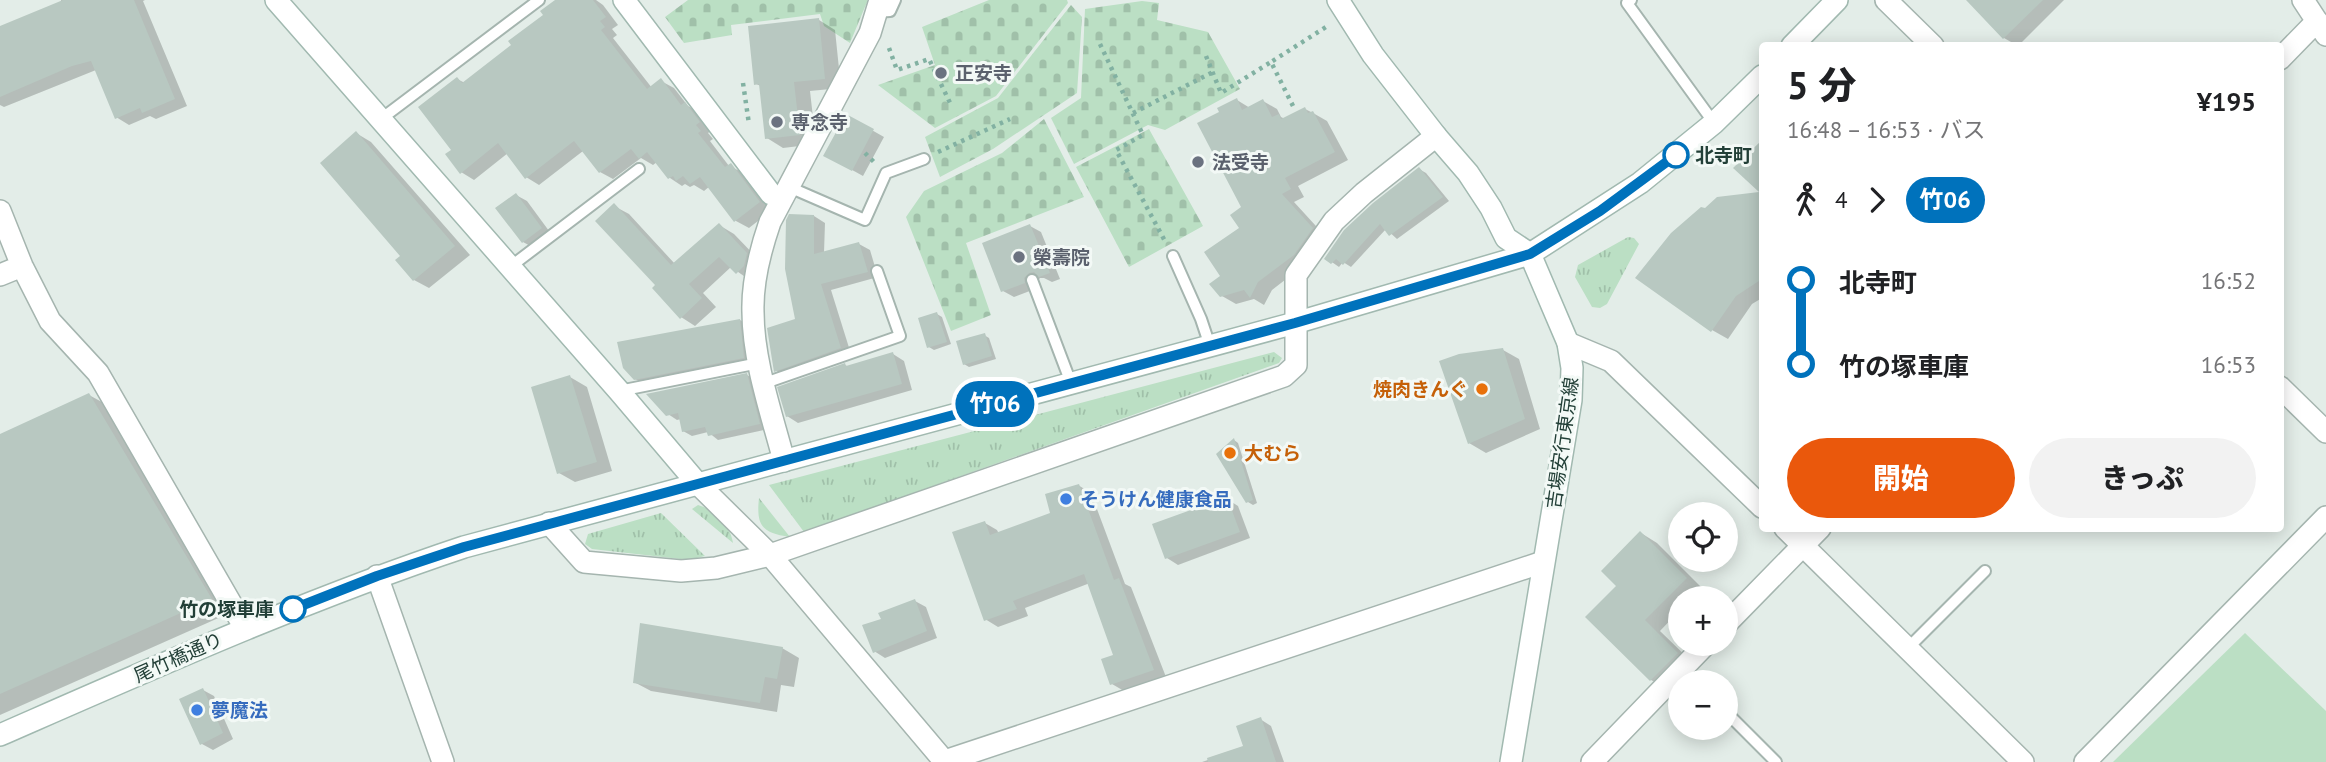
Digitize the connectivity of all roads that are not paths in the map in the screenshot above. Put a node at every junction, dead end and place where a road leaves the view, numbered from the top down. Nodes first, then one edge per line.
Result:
1 (276, 0) edge
2 (540, 0) edge
3 (624, 0) edge
4 (895, 0) edge
5 (1338, 0) edge
6 (1631, 0) edge
7 (1837, 0) edge
8 (1886, 0) edge
9 (2303, 0) edge
10 (882, 8) edge
11 (2321, 28) edge
12 (1796, 42) edge
13 (1929, 42) edge
14 (2284, 56) edge
15 (1759, 79) edge
16 (381, 119) junction
17 (1714, 123) junction
18 (1436, 136) junction
19 (923, 159) road end
20 (639, 169) dead end
21 (780, 194) junction
22 (0, 211) edge
23 (1530, 254) junction
24 (1173, 256) road end
25 (22, 266) junction
26 (510, 267) junction
27 (877, 271) dead end
28 (0, 275) edge
29 (1032, 280) dead end
30 (1295, 323) junction
31 (1568, 344) junction
32 (1210, 346) junction
33 (762, 373) junction
34 (1071, 383) junction
35 (619, 391) junction
36 (2284, 391) edge
37 (2326, 432) edge
38 (785, 461) junction
39 (697, 483) junction
40 (1759, 504) edge
41 (2326, 517) edge
42 (549, 523) junction
43 (1789, 532) edge
44 (1816, 532) edge
45 (1803, 546) junction
46 (770, 555) junction
47 (1543, 562) junction
48 (1985, 571) dead end
49 (377, 576) junction
50 (1738, 612) edge
51 (245, 628) junction
52 (1908, 648) junction
53 (1668, 695) edge
54 (1738, 724) edge
55 (0, 735) edge
56 (443, 762) edge
57 (944, 762) edge
58 (1511, 762) edge
59 (1592, 762) edge
60 (1776, 762) edge
61 (2022, 762) edge
62 (2085, 762) edge

1 - 16 street
2 - 16 lane
3 - 21 street
4 - 10 lane
5 - 18 street
6 - 17 lane
7 - 12 street
8 - 13 street
9 - 11 street
10 - 21 street
11 - 14 street
15 - 17 street
16 - 26 street
17 - 23 street
18 - 23 street
18 - 30 street
19 - 21 lane
20 - 26 lane
21 - 33 street
22 - 25 street
23 - 30 street, 尾竹橋通り
23 - 31 street, 吉場安行東京線
24 - 32 lane
25 - 28 street
25 - 51 street
26 - 35 street
27 - 33 lane
29 - 34 lane
30 - 32 street, 尾竹橋通り
30 - 46 street
31 - 40 street
31 - 47 street, 吉場安行東京線
32 - 34 street, 尾竹橋通り
33 - 35 lane
33 - 38 street
34 - 38 street, 尾竹橋通り
35 - 39 street
36 - 37 street
38 - 39 street, 尾竹橋通り
39 - 42 street, 尾竹橋通り
39 - 46 street
41 - 62 street
42 - 46 street
42 - 49 street, 尾竹橋通り
43 - 45 street
44 - 45 street
45 - 50 street
45 - 52 street
46 - 57 street
47 - 57 street
47 - 58 street, 吉場安行東京線
48 - 52 lane
49 - 51 street, 尾竹橋通り
49 - 56 street
51 - 55 street, 尾竹橋通り
52 - 61 street
53 - 59 street
54 - 60 lane

